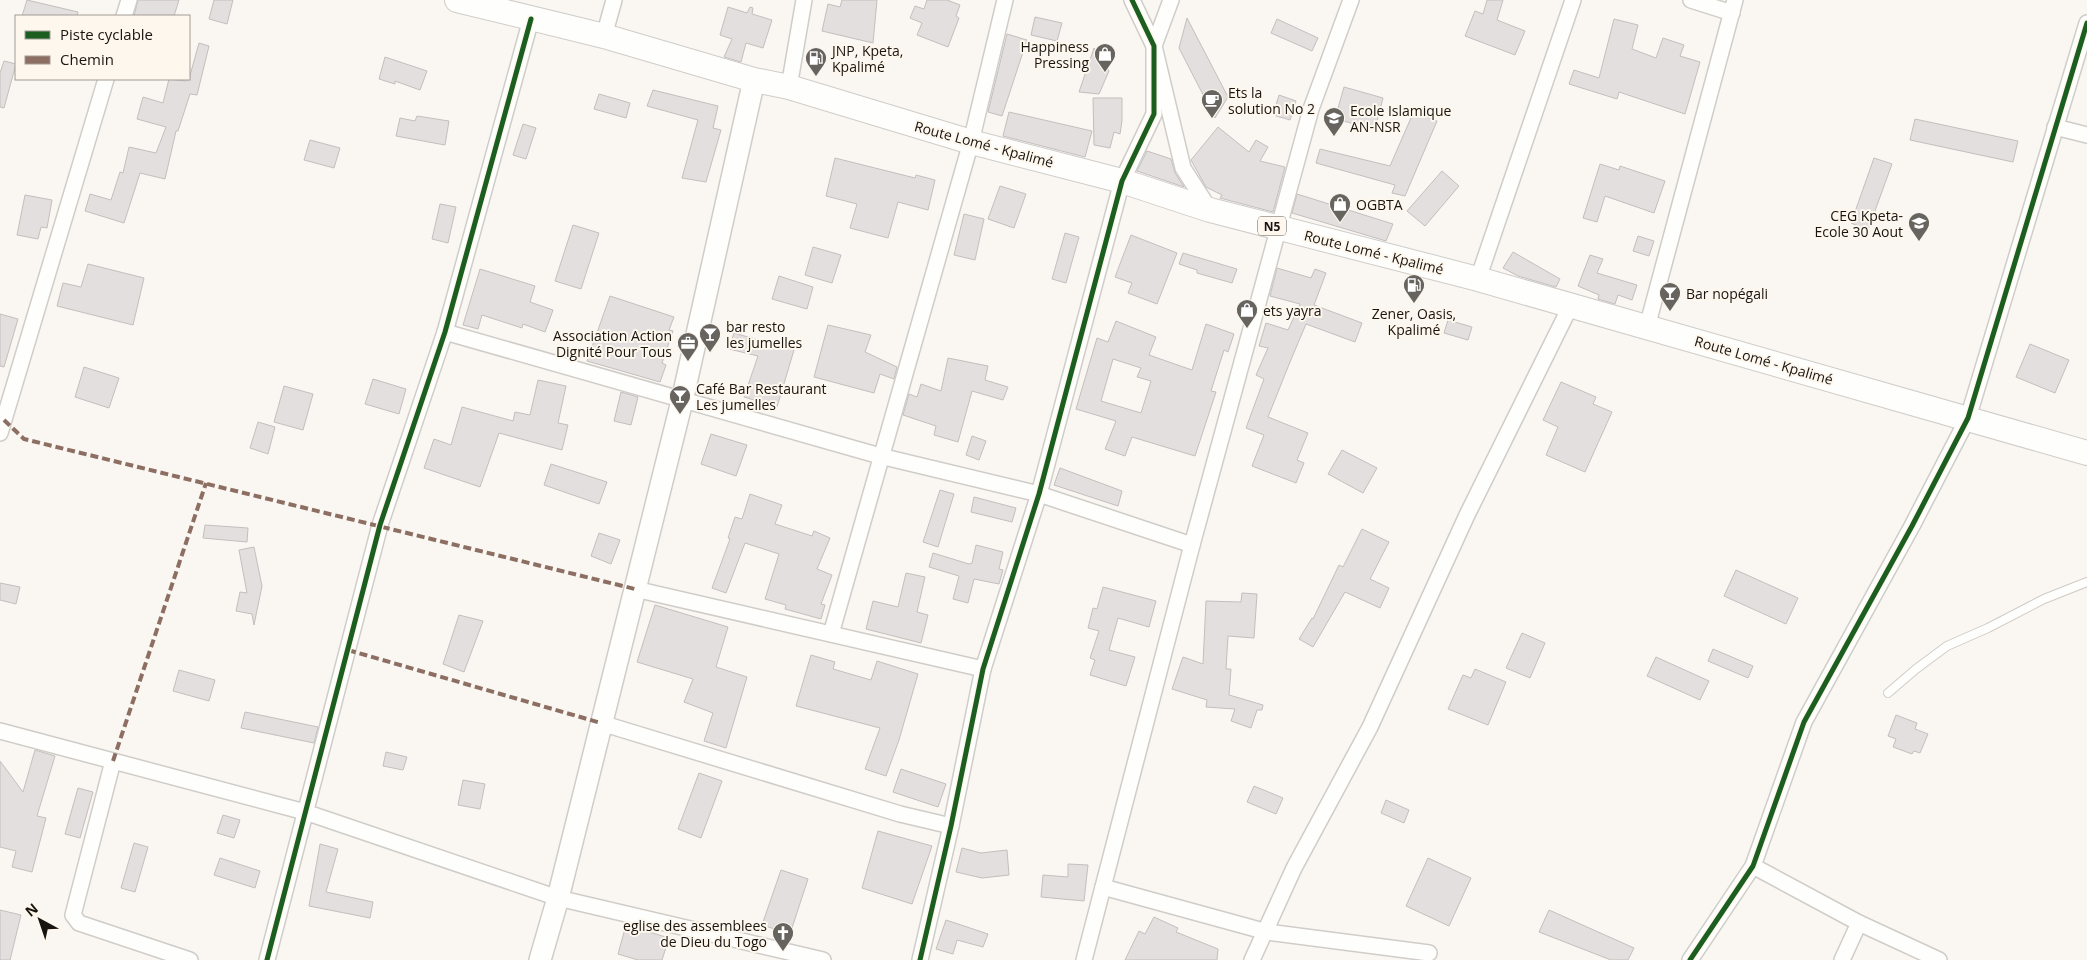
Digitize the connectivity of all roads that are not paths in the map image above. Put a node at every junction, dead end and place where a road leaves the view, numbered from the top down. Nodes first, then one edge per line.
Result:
1 (129, 0) edge
2 (457, 0) edge
3 (614, 0) edge
4 (804, 0) edge
5 (1005, 0) edge
6 (1132, 0) edge
7 (1171, 0) edge
8 (1351, 0) edge
9 (1573, 0) edge
10 (1691, 0) edge
11 (1733, 7) edge
12 (124, 15) edge
13 (531, 19) junction
14 (2087, 23) edge
15 (604, 36) junction
16 (1154, 46) junction
17 (106, 80) edge
18 (754, 80) junction
19 (789, 87) junction
20 (2056, 127) junction
21 (2087, 135) edge
22 (971, 142) junction
23 (1122, 181) junction
24 (1210, 210) junction
25 (1279, 228) junction
26 (1478, 279) junction
27 (1571, 305) junction
28 (1647, 327) junction
29 (445, 332) junction
30 (682, 401) junction
31 (1968, 418) junction
32 (1, 424) edge
33 (2087, 453) edge
34 (880, 456) junction
35 (1039, 494) junction
36 (1192, 545) junction
37 (2087, 582) edge
38 (635, 589) junction
39 (831, 634) junction
40 (983, 669) junction
41 (1888, 693) dead end
42 (601, 723) junction
43 (0, 731) edge
44 (113, 761) junction
45 (305, 812) junction
46 (951, 826) junction
47 (1754, 866) junction
48 (1103, 887) junction
49 (558, 898) junction
50 (1859, 923) junction
51 (1267, 932) junction
52 (1429, 953) dead end
53 (190, 960) edge
54 (267, 960) edge
55 (540, 960) edge
56 (823, 960) edge
57 (920, 960) edge
58 (1084, 960) edge
59 (1252, 960) edge
60 (1690, 960) edge
61 (1842, 960) edge
62 (1939, 960) edge

1 - 12 street
2 - 13 main road, Route Lomé - Kpalimé / N5
3 - 15 street
4 - 19 street
5 - 22 street
6 - 16 street
7 - 16 street
8 - 25 street
9 - 26 street
10 - 11 street
11 - 28 street
13 - 15 main road, Route Lomé - Kpalimé / N5
13 - 29 street
14 - 20 street
15 - 18 main road, Route Lomé - Kpalimé / N5
16 - 23 street
16 - 24 street
17 - 32 street
18 - 19 main road, Route Lomé - Kpalimé / N5
18 - 30 street
19 - 22 main road, Route Lomé - Kpalimé / N5
20 - 21 street
20 - 31 street
22 - 23 main road, Route Lomé - Kpalimé / N5
22 - 34 street
23 - 24 main road, Route Lomé - Kpalimé / N5
23 - 35 street
24 - 25 main road, Route Lomé - Kpalimé / N5
25 - 26 main road, Route Lomé - Kpalimé / N5
25 - 36 street
26 - 27 main road, Route Lomé - Kpalimé / N5
27 - 28 main road, Route Lomé - Kpalimé / N5
27 - 51 street
28 - 31 main road, Route Lomé - Kpalimé / N5
29 - 30 street
29 - 45 street
30 - 34 street
30 - 38 street
31 - 33 main road, Route Lomé - Kpalimé / N5
31 - 47 street
34 - 35 street
34 - 39 street
35 - 36 street
35 - 40 street
36 - 48 street
37 - 41 lane
38 - 39 street
38 - 42 street
39 - 40 street
40 - 46 street
42 - 46 street
42 - 49 street
43 - 44 street
44 - 45 street
44 - 53 street
45 - 49 street
45 - 54 street
46 - 57 street
47 - 50 street
47 - 60 street
48 - 51 street
48 - 58 street
49 - 55 street
49 - 56 street
50 - 61 street
50 - 62 street
51 - 52 street
51 - 59 street

